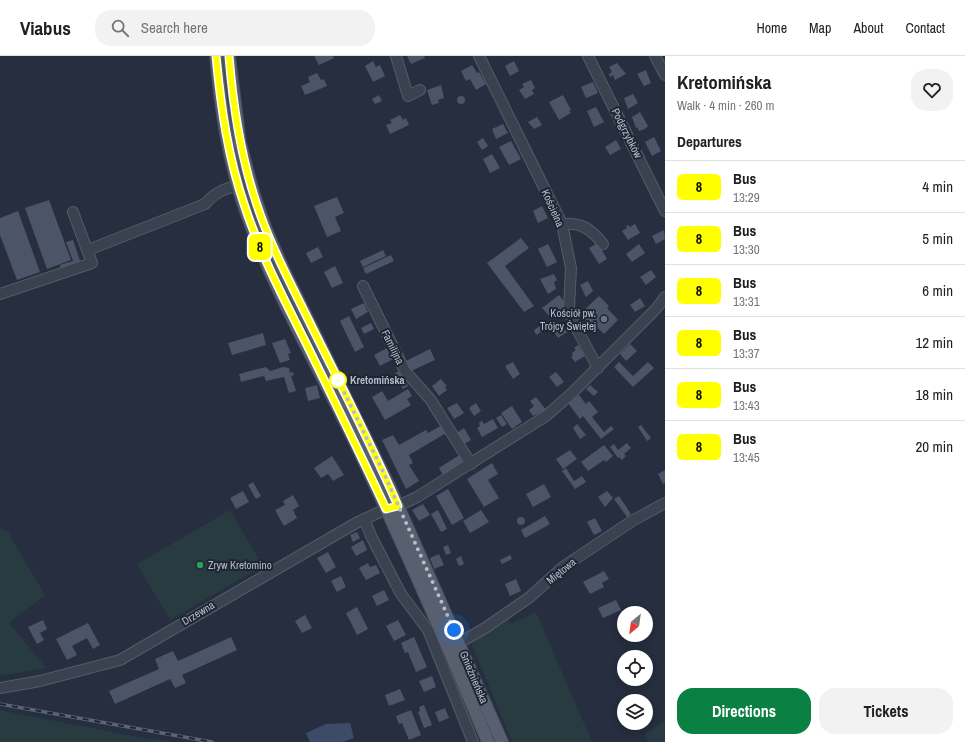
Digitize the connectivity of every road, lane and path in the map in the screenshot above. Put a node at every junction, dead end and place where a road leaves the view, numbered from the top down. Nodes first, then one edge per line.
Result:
1 (216, 56) edge
2 (229, 56) edge
3 (396, 56) edge
4 (479, 56) edge
5 (588, 56) edge
6 (655, 56) edge
7 (665, 76) edge
8 (420, 90) dead end
9 (244, 184) junction
10 (665, 211) edge
11 (73, 212) dead end
12 (562, 224) junction
13 (603, 244) dead end
14 (88, 250) junction
15 (363, 286) dead end
16 (0, 294) edge
17 (665, 298) edge
18 (598, 368) junction
19 (471, 464) junction
20 (398, 506) junction
21 (664, 506) edge
22 (386, 509) junction
23 (364, 519) junction
24 (459, 643) junction
25 (0, 688) edge
26 (474, 742) edge
27 (488, 742) edge
28 (502, 742) edge

1 - 9 main road, Gnieźnieńska
2 - 9 main road, Gnieźnieńska
3 - 8 street
4 - 12 street, Kościelna
5 - 10 street, Podgrzybków
6 - 7 street
9 - 14 street
9 - 20 main road, Gnieźnieńska
9 - 22 main road, Gnieźnieńska
11 - 14 street
12 - 13 street
12 - 18 street, Kościelna
14 - 16 street
15 - 19 street, Familijna
17 - 18 street
18 - 19 street
19 - 20 street
20 - 22 street
20 - 24 main road, Gnieźnieńska
21 - 24 street, Miętowa
22 - 23 street, Drzewna
22 - 27 main road, Gnieźnieńska
23 - 25 street, Drzewna
23 - 26 street
24 - 28 main road, Gnieźnieńska

